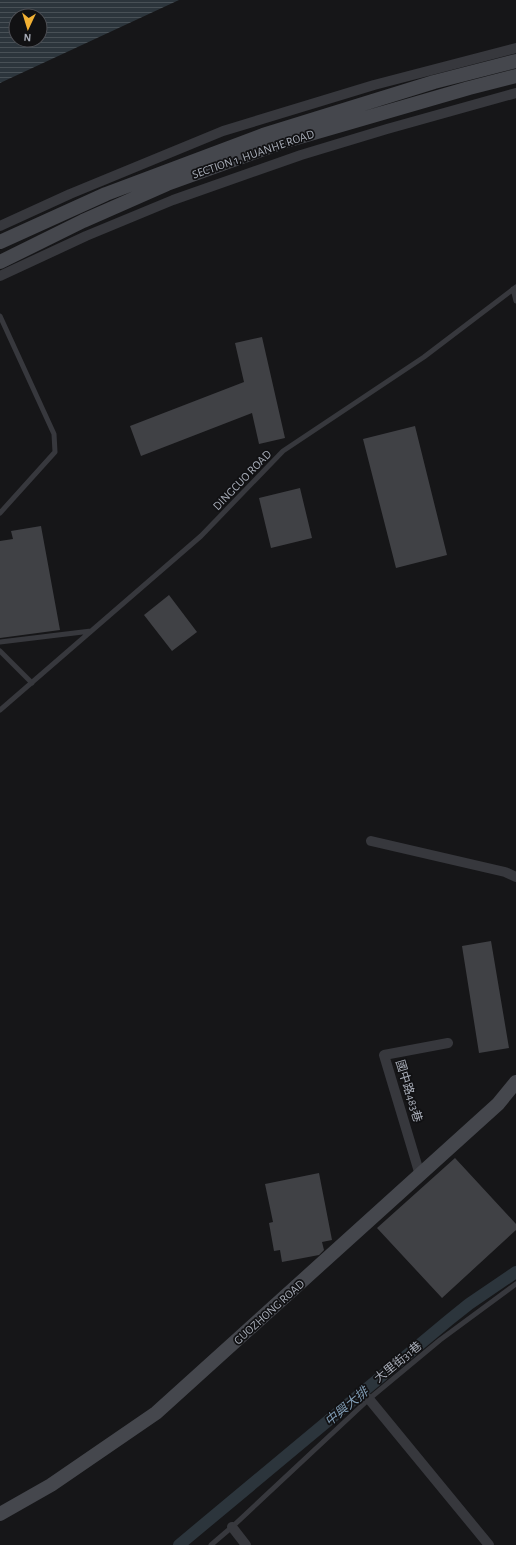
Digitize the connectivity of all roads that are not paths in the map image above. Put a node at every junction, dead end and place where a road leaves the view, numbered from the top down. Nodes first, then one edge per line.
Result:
1 (516, 48) edge
2 (516, 61) edge
3 (516, 76) edge
4 (516, 93) edge
5 (0, 226) edge
6 (0, 242) edge
7 (0, 262) edge
8 (0, 276) edge
9 (514, 288) edge
10 (516, 301) edge
11 (0, 316) edge
12 (0, 513) edge
13 (92, 631) junction
14 (0, 642) edge
15 (0, 651) edge
16 (32, 682) junction
17 (0, 710) edge
18 (371, 841) dead end
19 (516, 878) edge
20 (448, 1043) dead end
21 (516, 1082) edge
22 (420, 1175) junction
23 (516, 1284) edge
24 (369, 1399) junction
25 (0, 1514) edge
26 (232, 1527) junction
27 (211, 1545) edge
28 (246, 1545) edge
29 (489, 1545) edge

1 - 5 street
2 - 6 street, SECTION 1, HUANHE ROAD
3 - 7 street, SECTION 1, HUANHE ROAD
4 - 8 street, SECTION 1, HUANHE ROAD
9 - 10 lane
9 - 13 lane, DINGCUO ROAD
11 - 12 lane
13 - 14 lane
13 - 16 lane, DINGCUO ROAD
15 - 16 lane
16 - 17 lane, DINGCUO ROAD
18 - 19 street
20 - 22 street, 國中路483巷
21 - 22 street, GUOZHONG ROAD
22 - 25 street, GUOZHONG ROAD
23 - 24 lane, 大里街31巷
24 - 26 lane, 大里街31巷
24 - 29 street
26 - 27 lane, 大里街31巷
26 - 28 street

